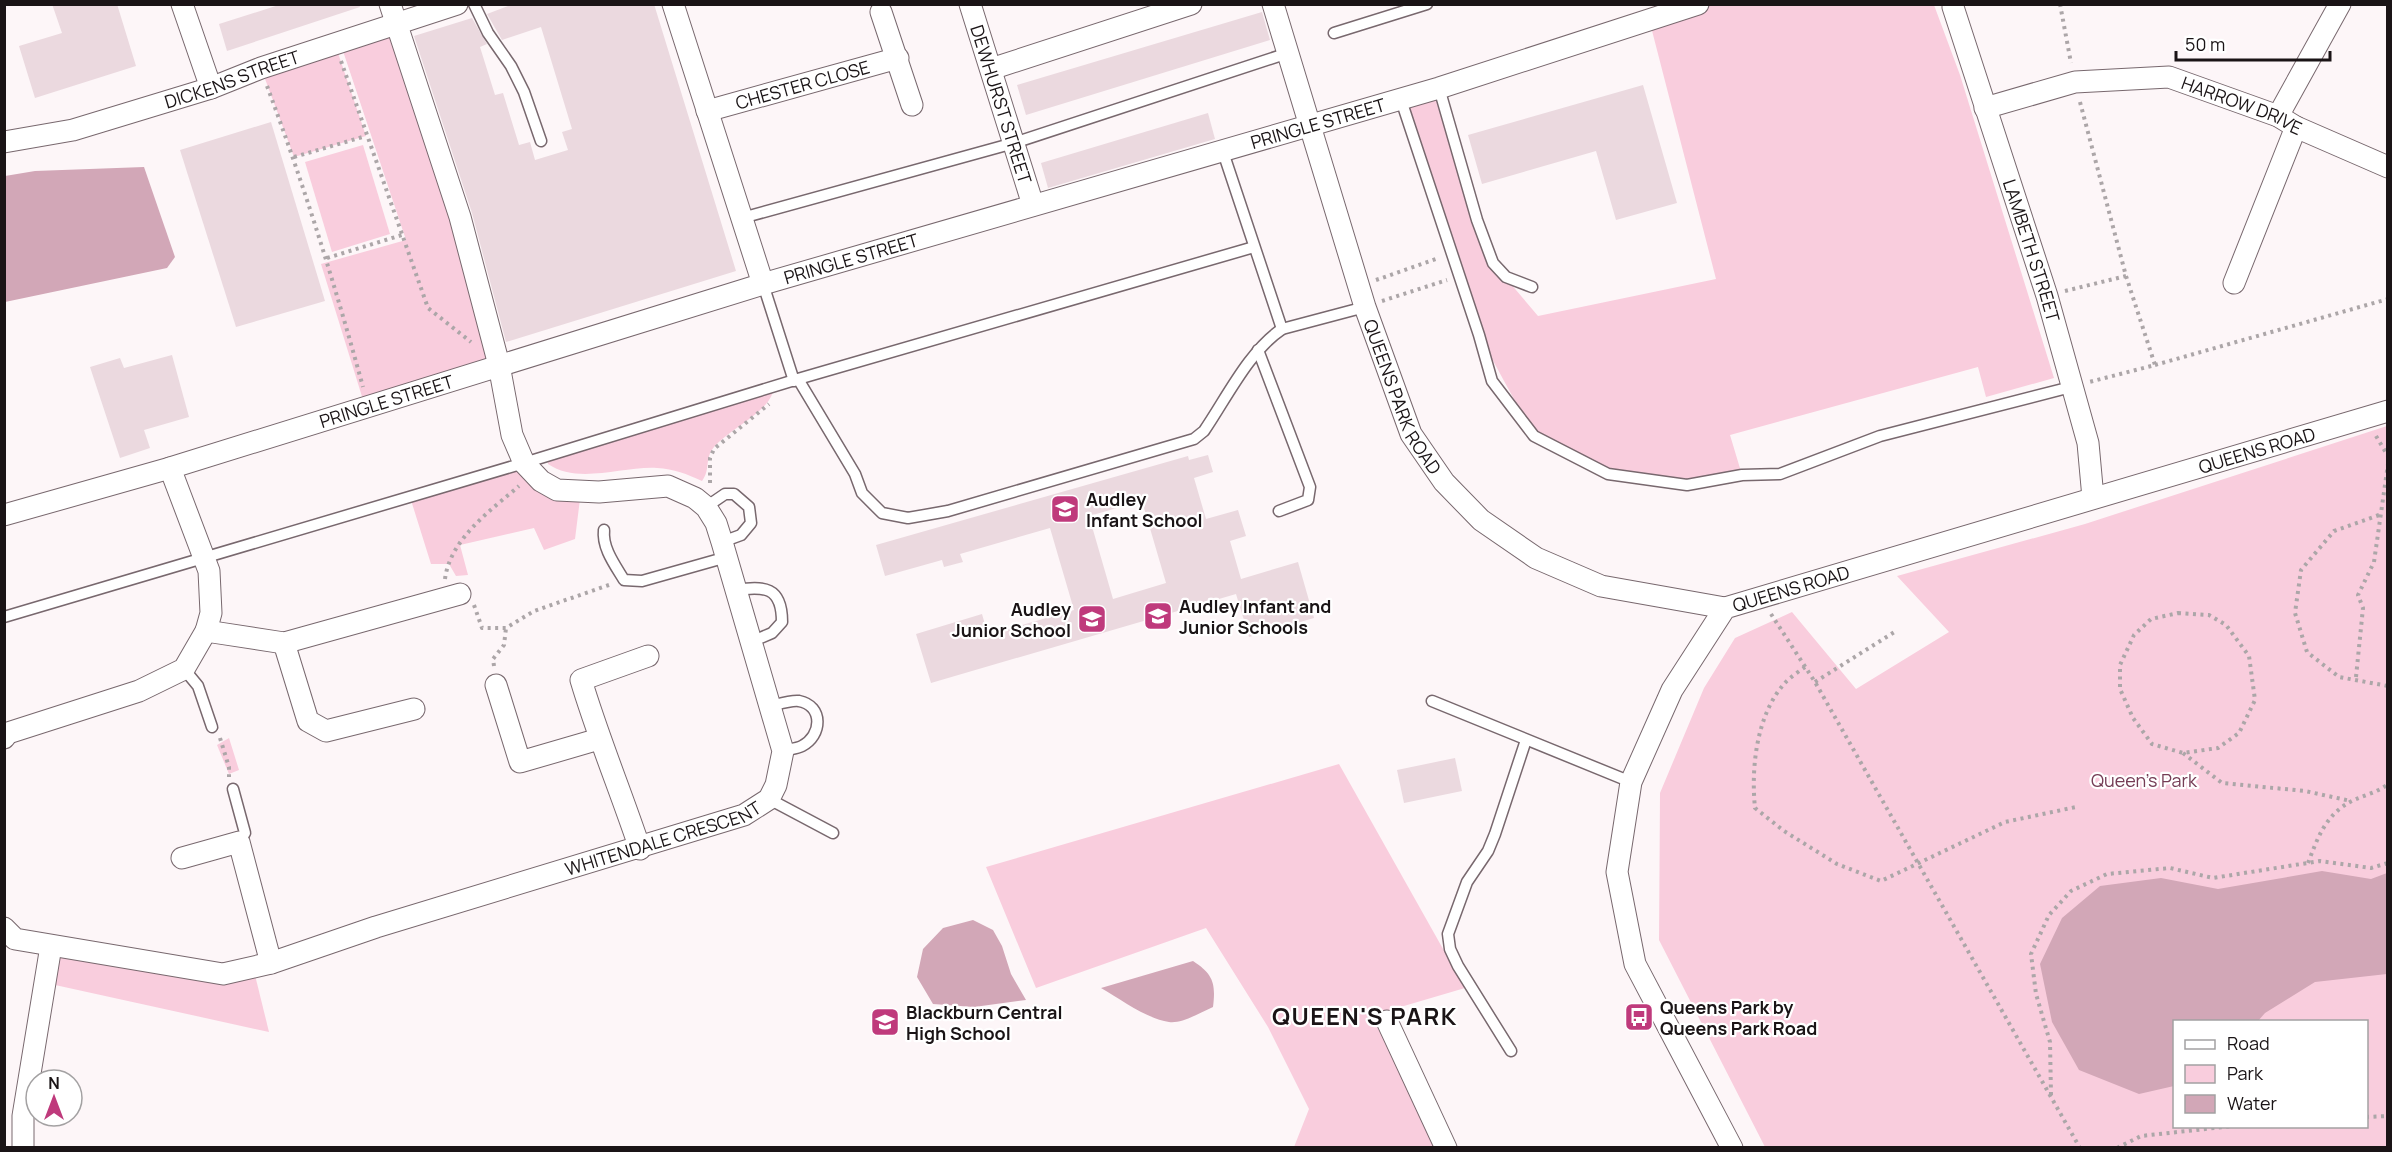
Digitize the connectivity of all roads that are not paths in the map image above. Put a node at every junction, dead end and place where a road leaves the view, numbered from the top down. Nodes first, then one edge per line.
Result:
1 (390, 4) edge
2 (457, 4) edge
3 (474, 4) edge
4 (673, 4) edge
5 (970, 4) edge
6 (1191, 4) edge
7 (1273, 4) edge
8 (1427, 4) edge
9 (1698, 4) edge
10 (2340, 4) edge
11 (1953, 7) dead end
12 (184, 10) edge
13 (881, 12) dead end
14 (396, 25) junction
15 (1334, 33) dead end
16 (1288, 53) junction
17 (898, 58) junction
18 (991, 69) junction
19 (211, 88) junction
20 (1439, 88) junction
21 (1401, 100) junction
22 (912, 105) dead end
23 (1985, 108) junction
24 (707, 111) junction
25 (2278, 116) junction
26 (1309, 126) junction
27 (2296, 127) junction
28 (541, 141) dead end
29 (4, 142) edge
30 (1014, 143) junction
31 (1223, 152) junction
32 (2388, 167) edge
33 (1033, 205) junction
34 (742, 218) junction
35 (1254, 247) junction
36 (2234, 283) dead end
37 (763, 284) junction
38 (1532, 287) dead end
39 (1365, 307) junction
40 (1282, 329) junction
41 (1258, 350) junction
42 (499, 365) junction
43 (796, 380) junction
44 (2072, 387) junction
45 (2388, 411) edge
46 (170, 468) junction
47 (529, 469) junction
48 (2093, 498) junction
49 (700, 502) junction
50 (1279, 511) dead end
51 (4, 516) edge
52 (604, 530) dead end
53 (724, 550) junction
54 (204, 558) junction
55 (734, 590) junction
56 (453, 596) road end
57 (1725, 608) junction
58 (4, 617) edge
59 (206, 631) junction
60 (751, 642) junction
61 (284, 643) junction
62 (648, 656) dead end
63 (184, 669) junction
64 (496, 685) road end
65 (1432, 701) dead end
66 (771, 706) junction
67 (414, 709) dead end
68 (212, 727) road end
69 (4, 738) edge
70 (599, 739) junction
71 (1526, 740) junction
72 (783, 751) junction
73 (1631, 782) junction
74 (232, 789) road end
75 (769, 800) junction
76 (833, 833) dead end
77 (239, 842) junction
78 (640, 849) junction
79 (182, 858) dead end
80 (4, 928) edge
81 (51, 946) junction
82 (271, 963) junction
83 (1387, 1021) dead end
84 (1511, 1051) dead end
85 (23, 1148) edge
86 (1446, 1148) edge
87 (1732, 1148) edge

1 - 14 street
2 - 14 street, DICKENS STREET
3 - 28 lane
4 - 24 street
5 - 18 street, DEWHURST STREET
6 - 18 street
7 - 16 street, QUEENS PARK ROAD
8 - 15 lane
9 - 20 street, PRINGLE STREET
10 - 25 street
11 - 23 street, LAMBETH STREET
12 - 19 street
13 - 17 street
14 - 19 street, DICKENS STREET
14 - 42 street
16 - 26 street, QUEENS PARK ROAD
16 - 30 lane
17 - 22 street
17 - 24 street, CHESTER CLOSE
18 - 30 street, DEWHURST STREET
19 - 29 street, DICKENS STREET
20 - 21 street, PRINGLE STREET
20 - 38 lane
21 - 26 street, PRINGLE STREET
21 - 44 lane
23 - 25 street, HARROW DRIVE
23 - 44 street, LAMBETH STREET
24 - 34 street
25 - 27 street, HARROW DRIVE
26 - 31 street, PRINGLE STREET
26 - 39 street, QUEENS PARK ROAD
27 - 32 street, HARROW DRIVE
27 - 36 street
30 - 33 street, DEWHURST STREET
30 - 34 lane
31 - 33 street, PRINGLE STREET
31 - 35 lane
33 - 37 street, PRINGLE STREET
34 - 37 street
35 - 40 lane
35 - 43 lane
37 - 42 street, PRINGLE STREET
37 - 43 lane
39 - 40 lane
39 - 57 street, QUEENS PARK ROAD
40 - 41 lane
41 - 43 lane
41 - 50 lane
42 - 46 street, PRINGLE STREET
42 - 47 street
43 - 47 lane
44 - 48 street, LAMBETH STREET
45 - 48 street, QUEENS ROAD
46 - 51 street, PRINGLE STREET
46 - 54 street
47 - 49 street
47 - 54 lane
48 - 57 street, QUEENS ROAD
49 - 53 street, WHITENDALE CRESCENT
49 - 53 lane
52 - 53 lane
53 - 55 street, WHITENDALE CRESCENT
54 - 58 lane
54 - 59 street
55 - 60 street, WHITENDALE CRESCENT
55 - 60 lane
56 - 61 street
57 - 73 street, QUEENS ROAD
59 - 61 street
59 - 63 street
60 - 66 street, WHITENDALE CRESCENT
61 - 67 street
62 - 70 street
63 - 68 lane
63 - 69 street
64 - 70 street
65 - 71 lane
66 - 72 street, WHITENDALE CRESCENT
66 - 72 lane
70 - 78 street
71 - 73 lane
71 - 84 lane
72 - 75 street, WHITENDALE CRESCENT
73 - 87 street, QUEENS ROAD
74 - 77 lane
75 - 76 lane
75 - 78 street, WHITENDALE CRESCENT
77 - 79 street
77 - 82 street
78 - 82 street, WHITENDALE CRESCENT
80 - 81 street, WHITENDALE CRESCENT
81 - 82 street, WHITENDALE CRESCENT
81 - 85 street
83 - 86 street

